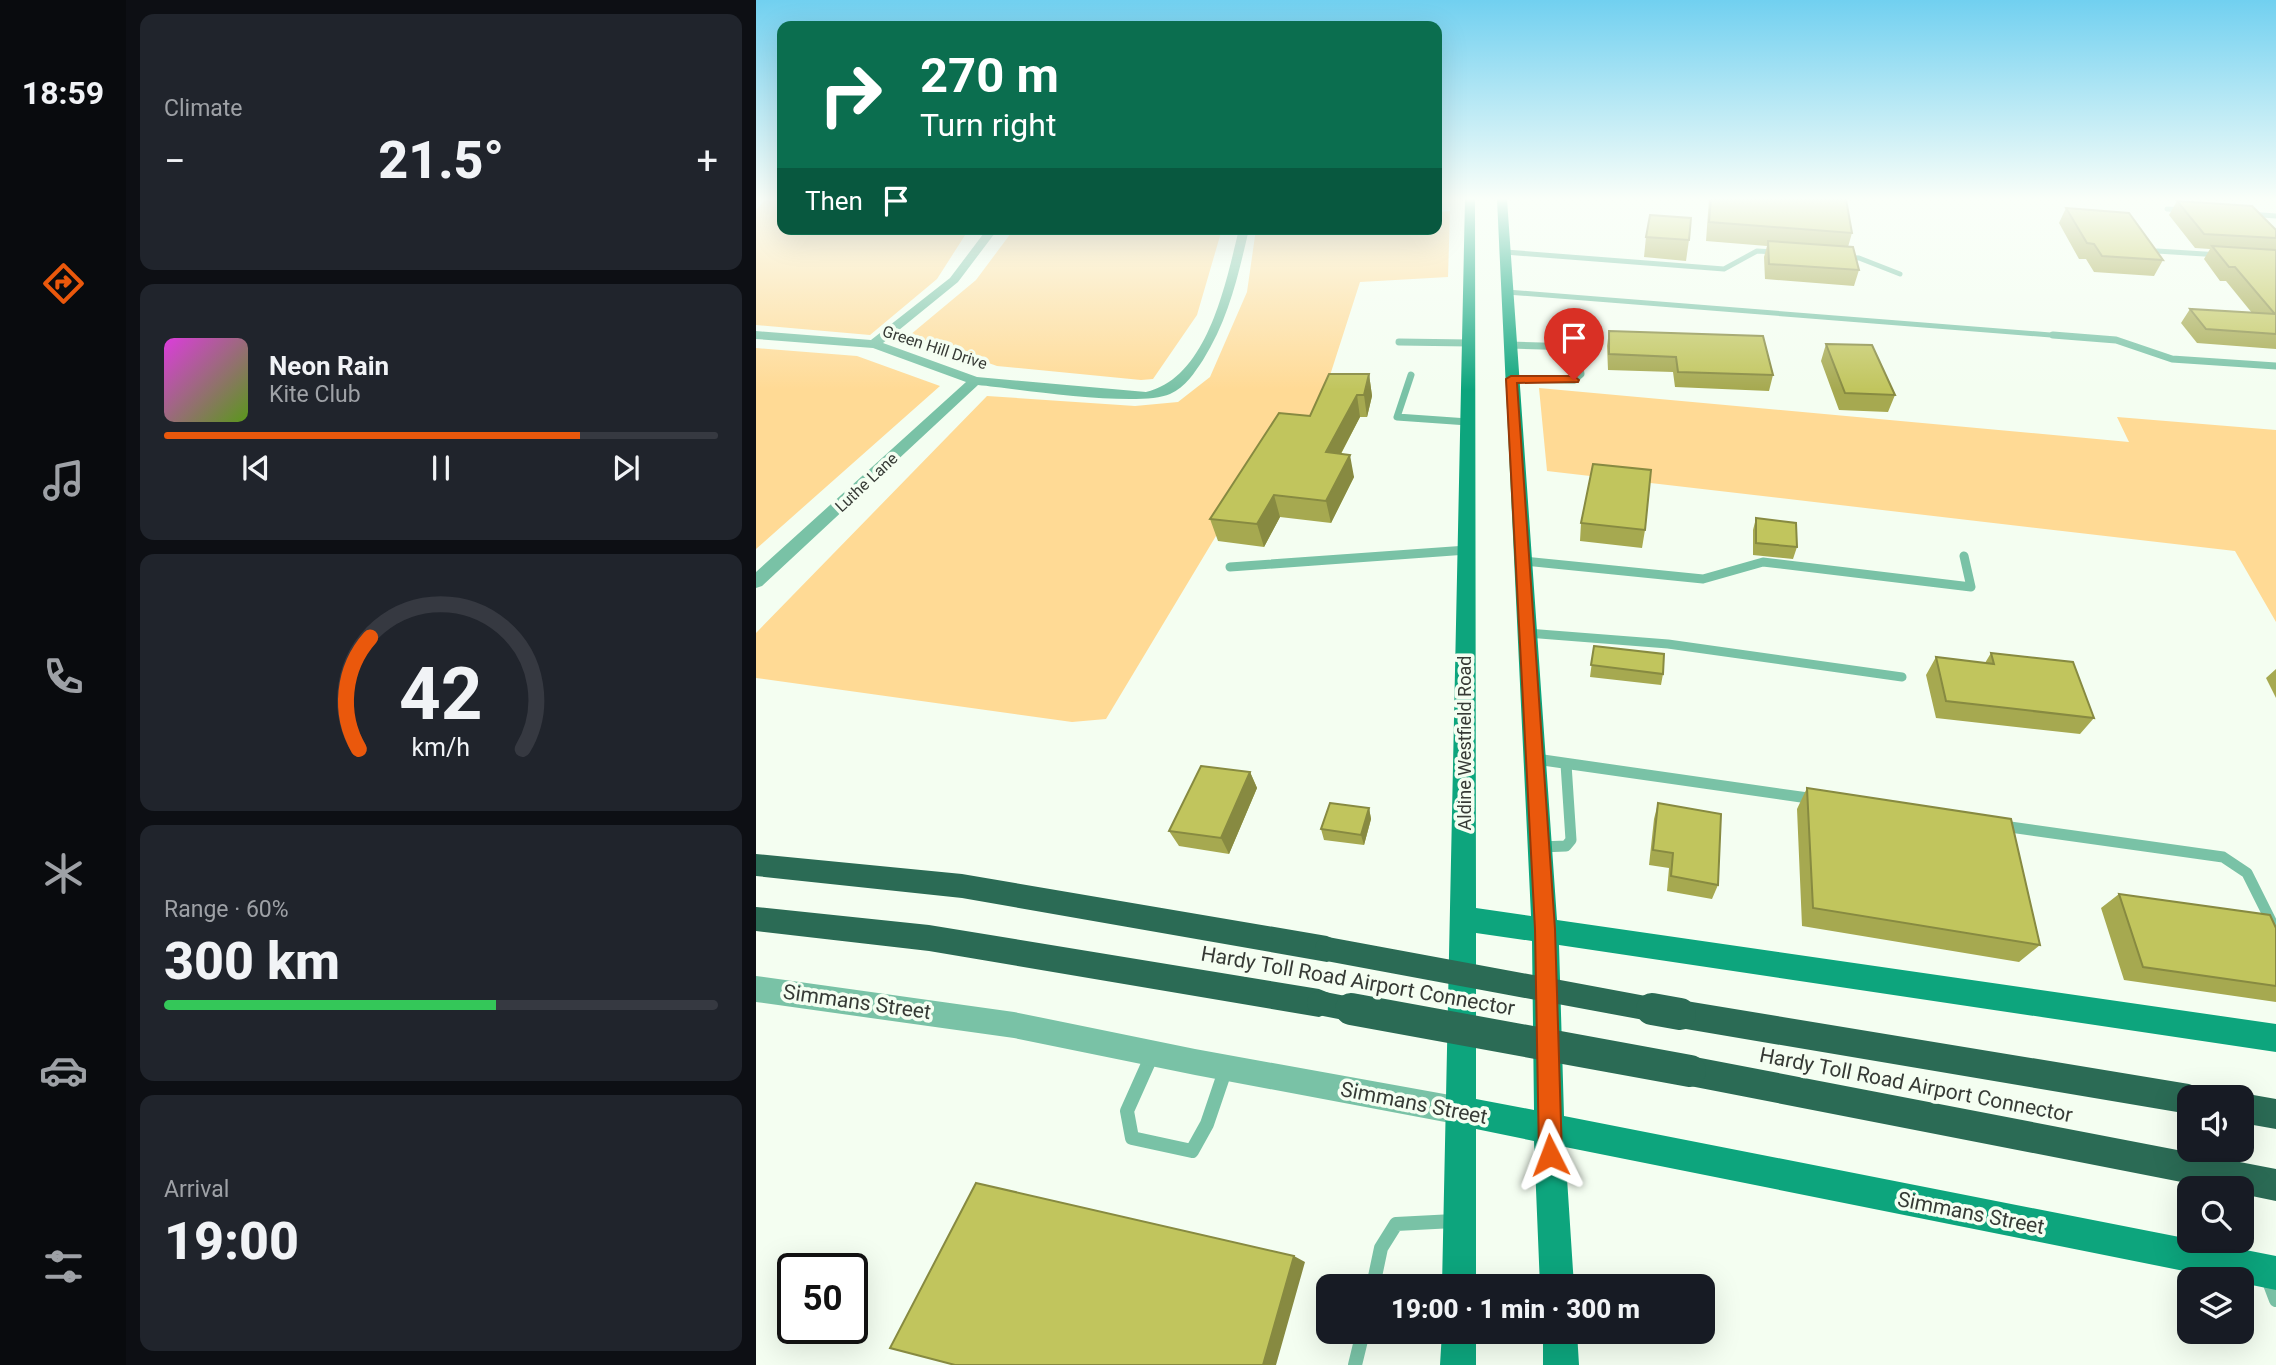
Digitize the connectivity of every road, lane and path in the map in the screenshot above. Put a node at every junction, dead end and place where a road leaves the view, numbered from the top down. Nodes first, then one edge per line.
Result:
1 (967, 263) edge
2 (1237, 263) edge
3 (1490, 263) edge
4 (1493, 263) edge
5 (1577, 263) edge
6 (1736, 263) edge
7 (1871, 263) edge
8 (1900, 274) dead end
9 (1507, 292) junction
10 (756, 335) edge
11 (1399, 342) dead end
12 (1469, 343) junction
13 (874, 344) junction
14 (1510, 345) junction
15 (2276, 366) edge
16 (1411, 375) dead end
17 (1511, 379) junction
18 (975, 381) junction
19 (1468, 422) junction
20 (1467, 550) junction
21 (1964, 556) dead end
22 (1522, 561) junction
23 (1230, 567) dead end
24 (756, 582) edge
25 (1527, 633) junction
26 (1902, 677) dead end
27 (1535, 759) junction
28 (1566, 764) junction
29 (1822, 800) edge
30 (1988, 824) edge
31 (1541, 847) junction
32 (756, 865) edge
33 (756, 919) edge
34 (1464, 919) junction
35 (1545, 929) junction
36 (2276, 931) edge
37 (756, 989) edge
38 (2276, 1038) edge
39 (1153, 1053) junction
40 (1226, 1068) junction
41 (2177, 1097) edge
42 (2254, 1110) edge
43 (1461, 1111) junction
44 (2276, 1114) edge
45 (1549, 1129) junction
46 (2276, 1185) edge
47 (1460, 1221) junction
48 (1376, 1274) edge
49 (1459, 1274) edge
50 (1556, 1274) edge
51 (2273, 1282) edge
52 (1360, 1344) edge
53 (1459, 1344) edge
54 (1561, 1344) edge
55 (1355, 1365) edge
56 (1458, 1365) edge
57 (1562, 1365) edge

1 - 13 street
2 - 18 street, Green Hill Drive
3 - 12 main road, Aldine Westfield Road
4 - 9 main road, Aldine Westfield Road
5 - 6 lane
7 - 8 lane
9 - 14 main road, Aldine Westfield Road
9 - 15 lane
10 - 13 street, Green Hill Drive
11 - 12 lane
12 - 19 main road, Aldine Westfield Road
13 - 18 street, Green Hill Drive
14 - 17 main road, Aldine Westfield Road
14 - 17 lane
16 - 19 lane
17 - 22 main road, Aldine Westfield Road
18 - 24 street, Luthe Lane
19 - 20 main road, Aldine Westfield Road
20 - 23 lane
20 - 34 main road, Aldine Westfield Road
21 - 22 lane
22 - 25 main road, Aldine Westfield Road
25 - 26 lane
25 - 27 main road, Aldine Westfield Road
27 - 28 lane
27 - 31 main road, Aldine Westfield Road
28 - 29 lane
28 - 31 lane
30 - 36 lane
31 - 35 main road, Aldine Westfield Road
32 - 41 highway, Hardy Toll Road Airport Connector, bridge
33 - 46 highway, Hardy Toll Road Airport Connector, bridge
34 - 35 main road
34 - 43 main road, Aldine Westfield Road
35 - 38 main road
35 - 45 main road, Aldine Westfield Road
37 - 39 street, Simmans Street
39 - 40 street, Simmans Street
39 - 40 lane
40 - 43 street, Simmans Street
42 - 44 highway
43 - 45 main road, Simmans Street
43 - 47 main road, Aldine Westfield Road
45 - 50 main road, Aldine Westfield Road
45 - 51 main road, Simmans Street
47 - 48 lane
47 - 49 main road, Aldine Westfield Road
52 - 55 lane
53 - 56 main road
54 - 57 main road

